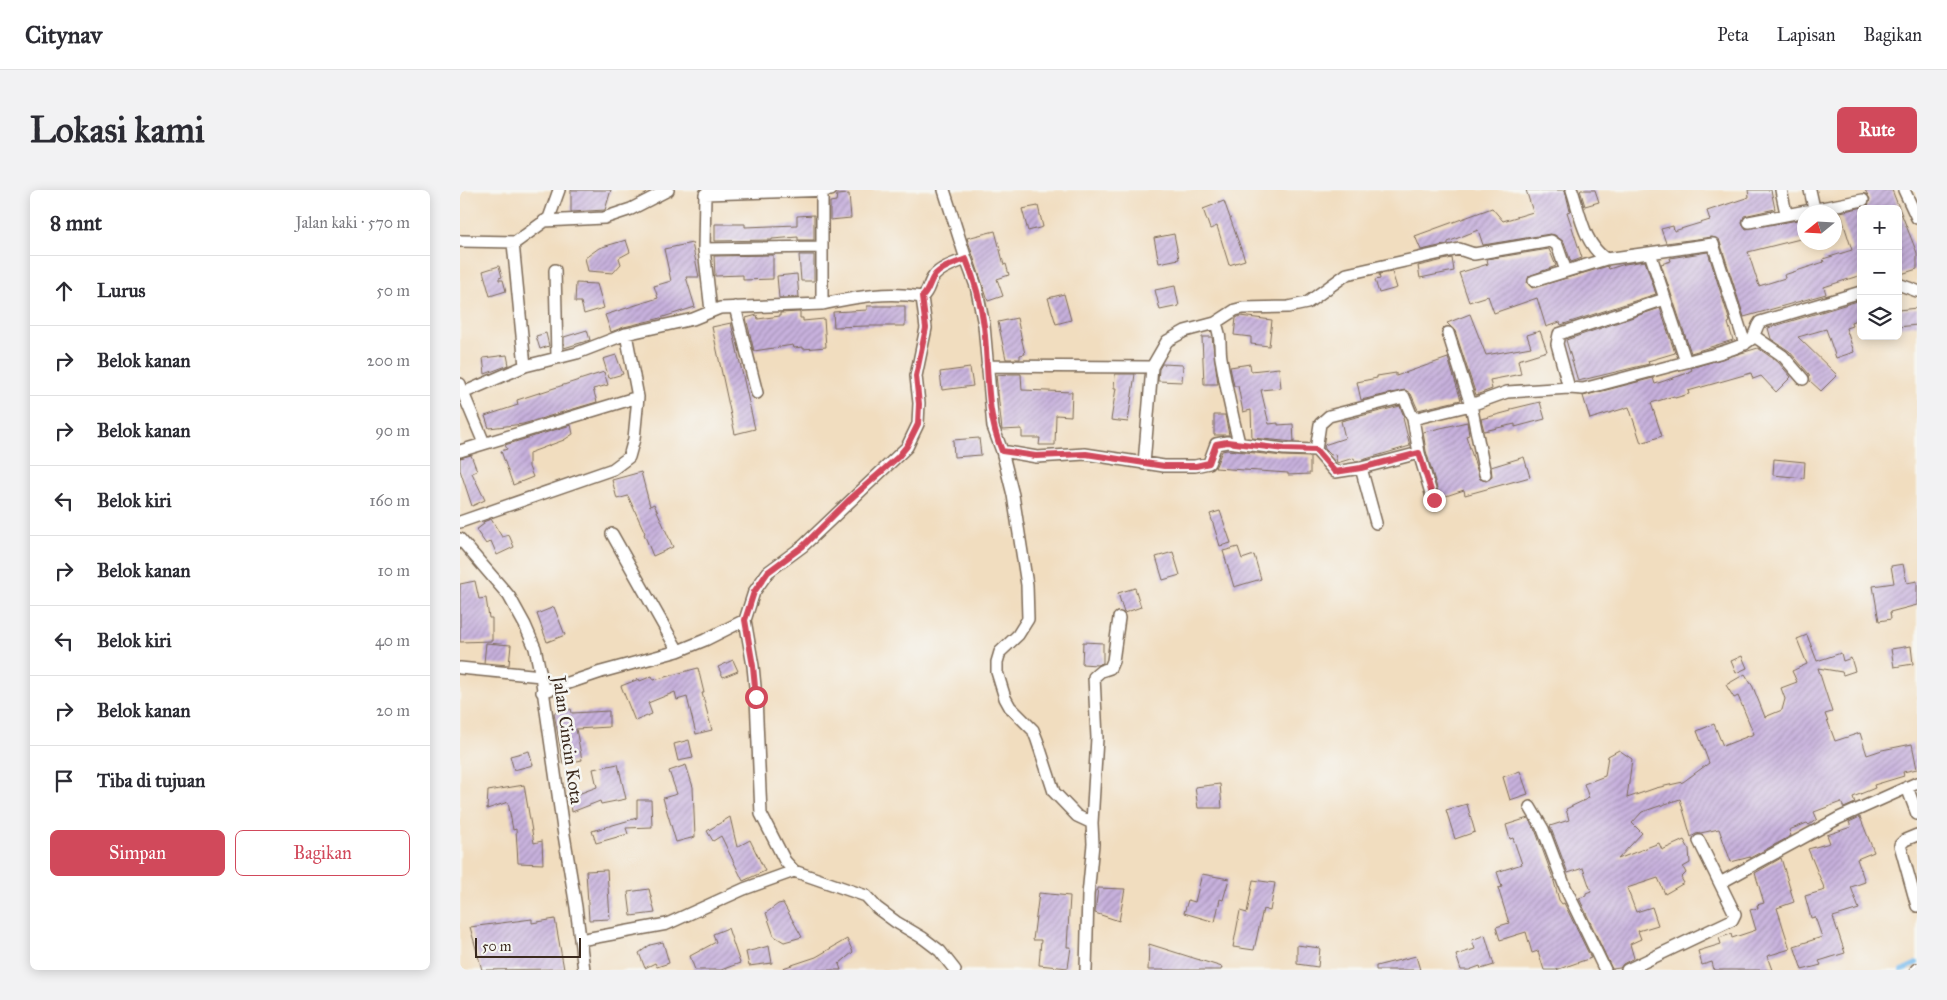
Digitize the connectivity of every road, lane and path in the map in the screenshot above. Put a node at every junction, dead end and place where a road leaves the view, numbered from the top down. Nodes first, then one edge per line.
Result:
1 (560, 190) edge
2 (668, 190) edge
3 (822, 190) edge
4 (831, 190) edge
5 (944, 190) edge
6 (1572, 190) edge
7 (1781, 190) edge
8 (1810, 190) edge
9 (1904, 190) edge
10 (703, 192) edge
11 (1863, 199) edge
12 (1813, 205) edge
13 (1830, 205) edge
14 (1797, 211) edge
15 (1786, 213) junction
16 (1917, 218) edge
17 (544, 221) junction
18 (1749, 222) dead end
19 (460, 241) edge
20 (513, 243) junction
21 (822, 247) junction
22 (704, 249) junction
23 (1650, 253) junction
24 (966, 259) junction
25 (1606, 259) junction
26 (555, 270) dead end
27 (1566, 271) junction
28 (1917, 280) edge
29 (1534, 281) dead end
30 (1902, 285) edge
31 (1917, 291) edge
32 (1857, 293) edge
33 (922, 297) junction
34 (1665, 300) junction
35 (822, 304) junction
36 (735, 307) junction
37 (711, 311) junction
38 (1215, 323) junction
39 (1448, 333) dead end
40 (626, 334) junction
41 (1749, 340) junction
42 (557, 357) junction
43 (1686, 362) junction
44 (525, 366) junction
45 (986, 366) junction
46 (1152, 367) junction
47 (1803, 379) dead end
48 (462, 388) edge
49 (1569, 388) junction
50 (757, 393) dead end
51 (638, 397) junction
52 (1471, 405) junction
53 (1413, 419) junction
54 (484, 443) junction
55 (1239, 443) junction
56 (1316, 450) junction
57 (460, 451) edge
58 (1002, 451) junction
59 (1419, 453) junction
60 (1144, 464) junction
61 (1361, 468) junction
62 (1485, 474) dead end
63 (1434, 500) dead end
64 (460, 522) edge
65 (1376, 523) dead end
66 (612, 534) dead end
67 (460, 539) edge
68 (1119, 618) dead end
69 (745, 620) junction
70 (678, 651) junction
71 (460, 668) edge
72 (541, 676) junction
73 (542, 692) junction
74 (1912, 785) edge
75 (1530, 807) dead end
76 (1917, 814) edge
77 (1092, 823) junction
78 (1917, 835) edge
79 (1699, 841) dead end
80 (794, 871) junction
81 (1720, 883) junction
82 (1917, 906) edge
83 (580, 940) junction
84 (584, 970) edge
85 (955, 970) edge
86 (1086, 970) edge
87 (1605, 970) edge
88 (1627, 970) edge

1 - 17 street
2 - 17 street
3 - 4 street
3 - 10 street
3 - 21 street
5 - 24 street
6 - 25 street
7 - 15 street
8 - 12 street
9 - 16 street
10 - 22 street
11 - 13 street
14 - 15 street
15 - 18 street
17 - 20 street
19 - 20 street
20 - 44 street
21 - 22 street
21 - 35 street
22 - 37 street
23 - 25 street
23 - 34 street
23 - 41 street
24 - 33 street
24 - 45 street
25 - 27 street
26 - 42 street
27 - 29 street
27 - 38 street
28 - 30 street
30 - 31 street
32 - 41 street
33 - 35 street
33 - 69 street
34 - 43 street
34 - 49 street
35 - 36 street
36 - 37 street
36 - 50 street
37 - 40 street
38 - 46 street
38 - 55 street
39 - 52 street
40 - 42 street
40 - 51 street
41 - 43 street
41 - 47 street
42 - 44 street
43 - 49 street
44 - 48 street
45 - 46 street
45 - 58 street
46 - 60 street
48 - 54 street
49 - 52 street
51 - 54 street
51 - 64 street
52 - 53 street
52 - 62 street
53 - 56 street
53 - 59 street
54 - 57 street
55 - 56 street
55 - 60 street
56 - 61 street
58 - 60 street
58 - 77 street
59 - 61 street
59 - 63 street
61 - 65 street
66 - 70 street
67 - 72 street, Jalan Cincin Kota
68 - 77 street
69 - 70 street
69 - 80 street
70 - 73 street
71 - 72 street
72 - 73 street, Jalan Cincin Kota
73 - 83 street, Jalan Cincin Kota
74 - 76 street
74 - 81 street
75 - 87 street
77 - 86 street
78 - 82 street
79 - 81 street
80 - 83 street
80 - 85 street
81 - 88 street
83 - 84 street, Jalan Cincin Kota

